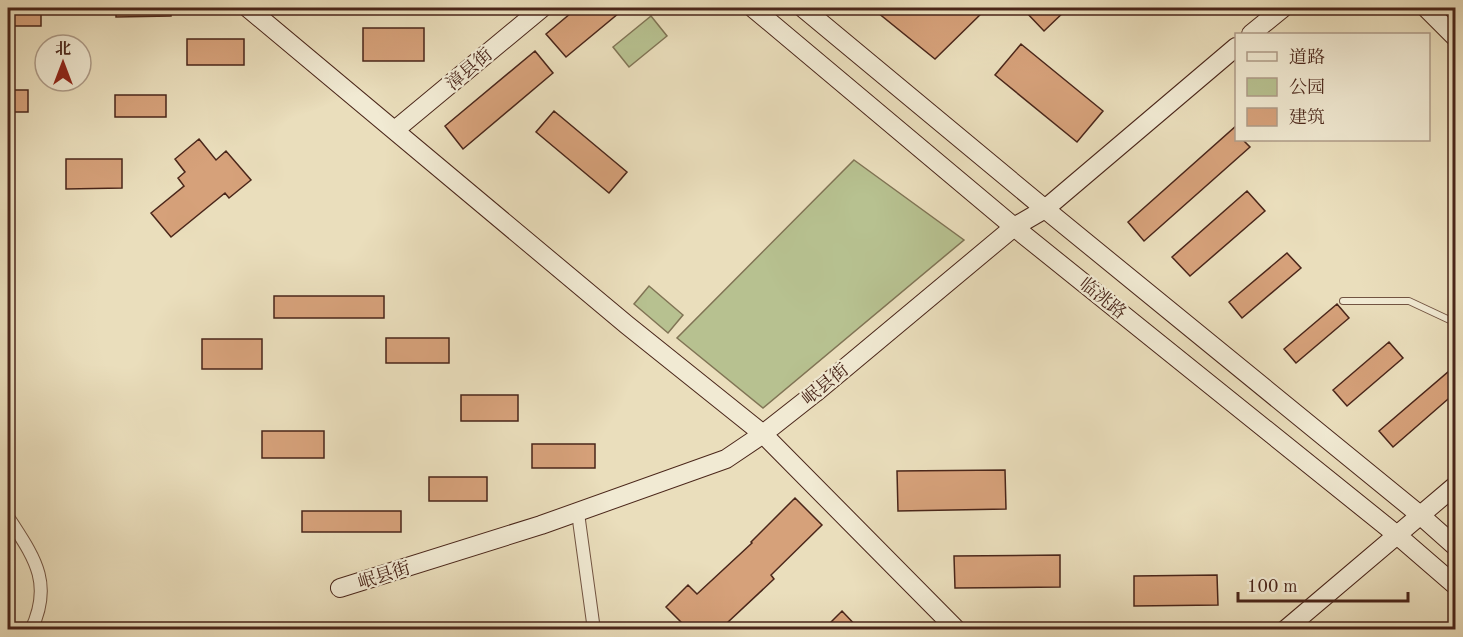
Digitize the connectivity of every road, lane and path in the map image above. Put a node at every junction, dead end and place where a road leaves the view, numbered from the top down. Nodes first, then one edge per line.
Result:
1 (248, 8) edge
2 (542, 8) edge
3 (753, 8) edge
4 (803, 8) edge
5 (1283, 8) edge
6 (1426, 8) edge
7 (1252, 33) edge
8 (1455, 38) edge
9 (1235, 48) edge
10 (395, 130) junction
11 (1046, 209) junction
12 (1014, 227) junction
13 (1343, 301) dead end
14 (1455, 323) edge
15 (763, 434) junction
16 (1455, 485) edge
17 (578, 513) junction
18 (1420, 515) junction
19 (8, 517) edge
20 (1397, 535) junction
21 (1455, 547) edge
22 (1455, 586) edge
23 (340, 588) dead end
24 (31, 630) edge
25 (594, 630) edge
26 (957, 630) edge
27 (1285, 630) edge

1 - 10 street
2 - 10 street, 漳县街
3 - 12 street, 临洮路
4 - 11 street, 临洮路
5 - 7 street
6 - 8 street
9 - 11 street, 岷县街
10 - 15 street
11 - 12 street, 岷县街
11 - 18 street, 临洮路
12 - 15 street, 岷县街
12 - 20 street, 临洮路
13 - 14 lane
15 - 17 street, 岷县街
15 - 26 street
16 - 18 street
17 - 23 street, 岷县街
17 - 25 street
18 - 20 street
18 - 21 street, 临洮路
19 - 24 street
20 - 22 street, 临洮路
20 - 27 street

